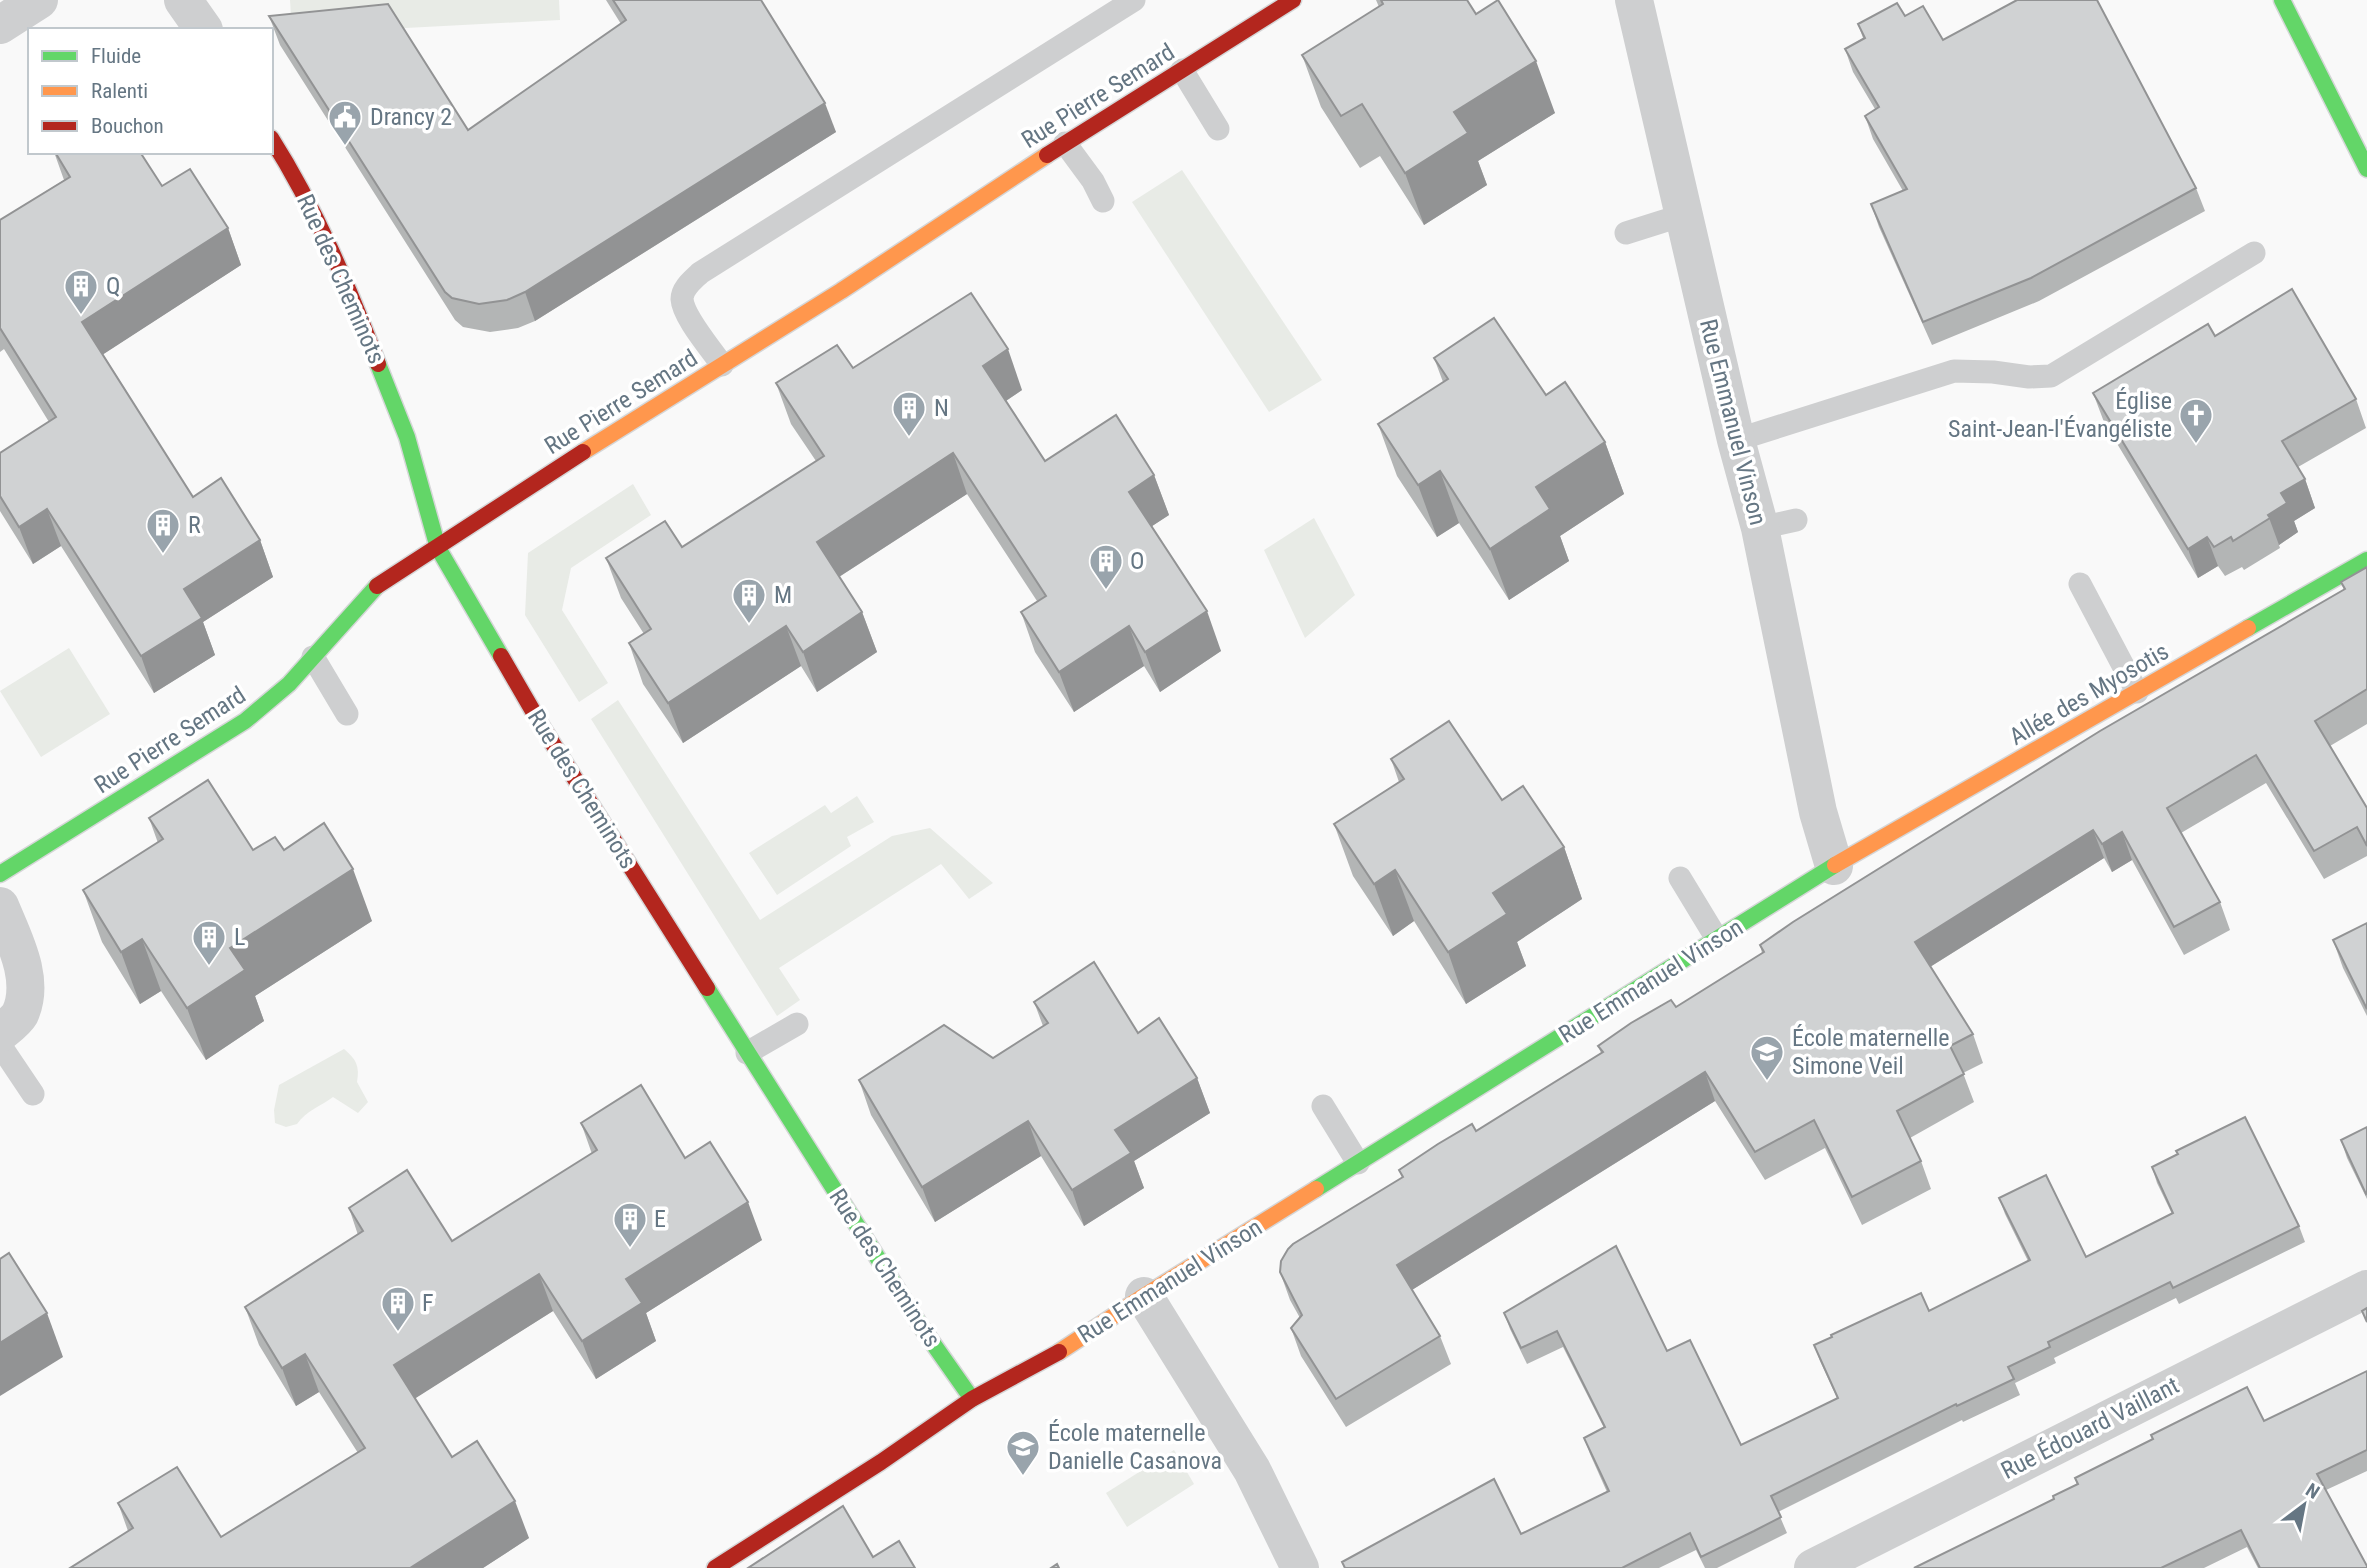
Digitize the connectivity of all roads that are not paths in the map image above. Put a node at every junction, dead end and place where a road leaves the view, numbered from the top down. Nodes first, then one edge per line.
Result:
1 (39, 0) edge
2 (183, 0) edge
3 (1134, 0) edge
4 (1293, 0) edge
5 (1634, 0) edge
6 (2282, 0) edge
7 (0, 25) edge
8 (203, 28) edge
9 (1182, 70) junction
10 (1218, 129) dead end
11 (273, 141) edge
12 (1065, 143) junction
13 (2367, 169) edge
14 (1103, 201) dead end
15 (1683, 215) junction
16 (1626, 233) dead end
17 (2254, 253) dead end
18 (722, 365) junction
19 (1736, 440) junction
20 (438, 548) junction
21 (2367, 560) edge
22 (2080, 584) dead end
23 (313, 657) junction
24 (2137, 692) junction
25 (347, 714) dead end
26 (1834, 866) junction
27 (0, 874) edge
28 (1680, 877) dead end
29 (0, 906) edge
30 (1717, 940) junction
31 (796, 1024) dead end
32 (0, 1033) edge
33 (0, 1045) edge
34 (747, 1053) junction
35 (33, 1094) dead end
36 (1323, 1106) dead end
37 (1358, 1163) junction
38 (2367, 1289) edge
39 (1144, 1296) junction
40 (972, 1399) junction
41 (715, 1568) edge
42 (1300, 1568) edge
43 (1813, 1568) edge

1 - 7 street
2 - 8 street
3 - 18 lane
4 - 9 street, Rue Pierre Semard
5 - 15 street, Rue Emmanuel Vinson
6 - 13 street
9 - 10 lane
9 - 12 street, Rue Pierre Semard
11 - 20 street, Rue des Cheminots
12 - 14 lane
12 - 18 street, Rue Pierre Semard
15 - 16 lane
15 - 19 street, Rue Emmanuel Vinson
17 - 19 lane
18 - 20 street, Rue Pierre Semard
19 - 26 street, Rue Emmanuel Vinson
20 - 23 street, Rue Pierre Semard
20 - 34 street, Rue des Cheminots
21 - 24 street, Allée des Myosotis
22 - 24 lane
23 - 25 lane
23 - 27 street, Rue Pierre Semard
24 - 26 street, Allée des Myosotis
26 - 30 street, Rue Emmanuel Vinson
28 - 30 lane
29 - 32 street
30 - 37 street, Rue Emmanuel Vinson
31 - 34 lane
33 - 35 lane
34 - 40 street, Rue des Cheminots
36 - 37 lane
37 - 39 street, Rue Emmanuel Vinson
38 - 43 street, Rue Édouard Vaillant
39 - 40 street, Rue Emmanuel Vinson
39 - 42 street
40 - 41 street, Rue Emmanuel Vinson

